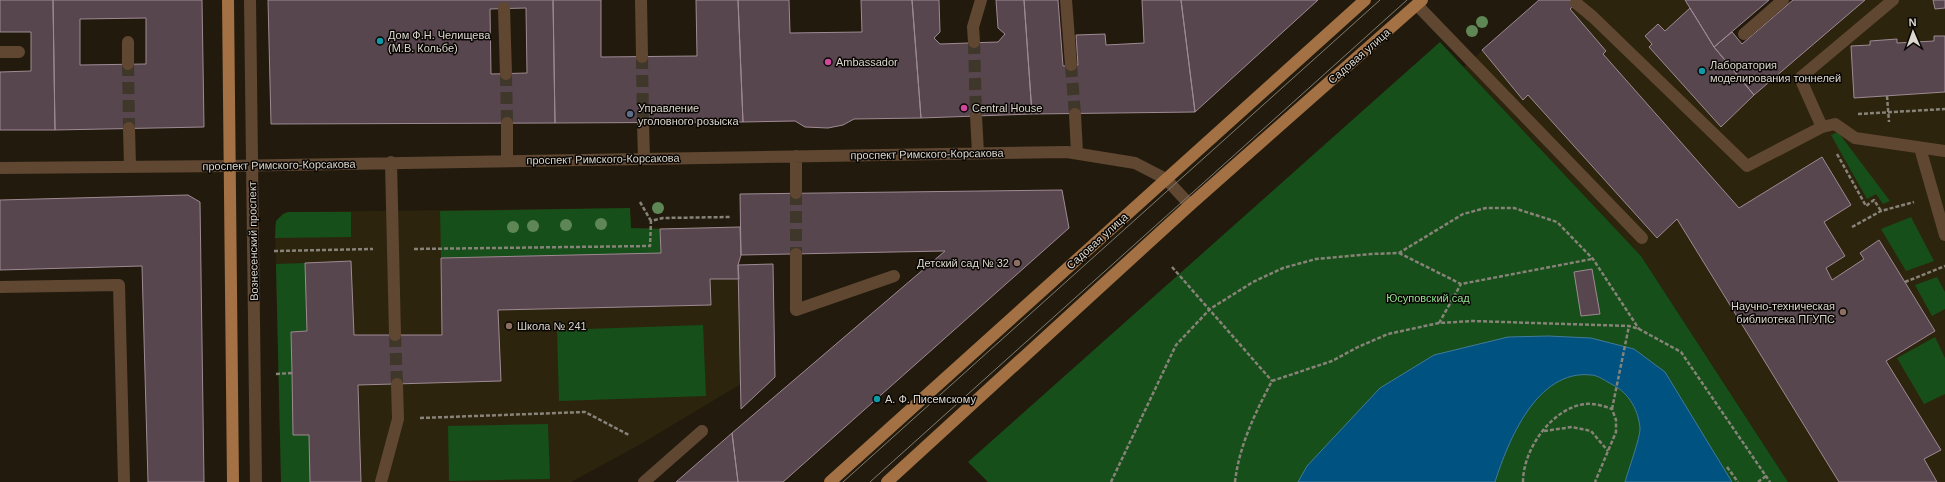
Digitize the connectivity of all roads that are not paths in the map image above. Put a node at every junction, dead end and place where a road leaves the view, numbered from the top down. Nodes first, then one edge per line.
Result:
1 (228, 0) edge
2 (250, 0) edge
3 (641, 0) edge
4 (981, 0) edge
5 (1066, 0) edge
6 (1365, 0) edge
7 (1783, 0) edge
8 (1893, 0) edge
9 (1419, 2) edge
10 (1576, 3) dead end
11 (504, 8) dead end
12 (1744, 34) dead end
13 (128, 42) dead end
14 (974, 42) tunnel mouth
15 (0, 52) edge
16 (19, 52) dead end
17 (642, 57) tunnel mouth
18 (128, 64) tunnel mouth
19 (1072, 65) tunnel mouth
20 (506, 74) tunnel mouth
21 (1075, 114) tunnel mouth
22 (976, 116) tunnel mouth
23 (507, 123) tunnel mouth
24 (644, 123) tunnel mouth
25 (1822, 127) junction
26 (129, 128) tunnel mouth
27 (1920, 148) junction
28 (1945, 151) edge
29 (978, 153) junction
30 (1077, 153) junction
31 (796, 156) junction
32 (644, 159) junction
33 (508, 161) junction
34 (391, 162) junction
35 (252, 165) junction
36 (230, 166) junction
37 (130, 167) junction
38 (0, 168) edge
39 (1166, 179) junction
40 (796, 193) tunnel mouth
41 (1190, 205) junction
42 (1945, 235) edge
43 (1642, 238) dead end
44 (796, 254) tunnel mouth
45 (894, 276) dead end
46 (0, 287) edge
47 (395, 335) tunnel mouth
48 (397, 384) tunnel mouth
49 (702, 431) dead end
50 (124, 482) edge
51 (233, 482) edge
52 (256, 482) edge
53 (381, 482) edge
54 (644, 482) edge
55 (830, 482) edge
56 (887, 482) edge

1 - 36 main road, Вознесенский проспект
2 - 35 street, Вознесенский проспект
3 - 17 street
4 - 14 street
5 - 19 street
6 - 39 main road, Садовая улица
7 - 12 street
8 - 25 street
9 - 41 main road, Садовая улица
9 - 43 street
10 - 25 street
11 - 20 street
13 - 18 street
15 - 16 street
21 - 30 street
22 - 29 street
23 - 33 street
24 - 32 street
25 - 27 street
26 - 37 street
27 - 28 street
27 - 42 street
29 - 30 street, проспект Римского-Корсакова
29 - 31 street, проспект Римского-Корсакова
30 - 39 street, проспект Римского-Корсакова
31 - 32 street, проспект Римского-Корсакова
31 - 40 street
32 - 33 street, проспект Римского-Корсакова
33 - 34 street, проспект Римского-Корсакова
34 - 35 street, проспект Римского-Корсакова
34 - 47 street
35 - 36 street, проспект Римского-Корсакова
35 - 52 street, Вознесенский проспект
36 - 37 street, проспект Римского-Корсакова
36 - 51 main road, Вознесенский проспект
37 - 38 street, проспект Римского-Корсакова
39 - 41 street, проспект Римского-Корсакова
39 - 55 main road, Садовая улица
41 - 56 main road, Садовая улица
44 - 45 street
46 - 50 street
48 - 53 street
49 - 54 street

